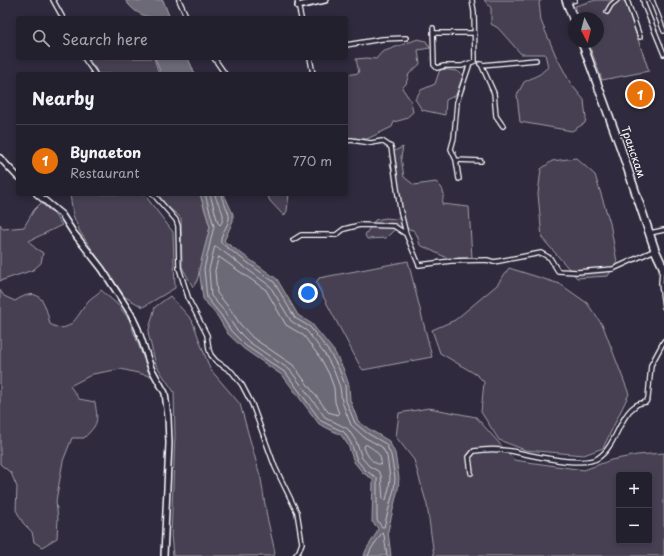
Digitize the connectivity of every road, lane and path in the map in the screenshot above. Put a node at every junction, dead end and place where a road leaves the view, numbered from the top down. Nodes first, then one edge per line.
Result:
1 (53, 0) edge
2 (179, 0) edge
3 (297, 0) edge
4 (325, 0) edge
5 (472, 0) edge
6 (575, 0) edge
7 (617, 0) edge
8 (627, 0) edge
9 (643, 0) edge
10 (652, 0) edge
11 (567, 1) edge
12 (298, 6) junction
13 (571, 12) edge
14 (607, 12) dead end
15 (62, 16) edge
16 (186, 16) edge
17 (300, 16) edge
18 (661, 23) junction
19 (652, 26) junction
20 (433, 28) dead end
21 (664, 31) edge
22 (433, 33) junction
23 (474, 33) junction
24 (640, 37) dead end
25 (406, 38) dead end
26 (348, 45) edge
27 (584, 48) edge
28 (664, 54) edge
29 (85, 60) edge
30 (215, 60) edge
31 (310, 60) edge
32 (536, 60) dead end
33 (475, 61) junction
34 (470, 63) junction
35 (481, 64) junction
36 (93, 72) edge
37 (224, 72) edge
38 (313, 72) edge
39 (503, 126) dead end
40 (348, 140) edge
41 (0, 158) edge
42 (456, 160) junction
43 (481, 161) dead end
44 (16, 175) edge
45 (459, 179) dead end
46 (39, 196) edge
47 (155, 196) edge
48 (664, 230) edge
49 (650, 233) junction
50 (406, 234) junction
51 (293, 240) dead end
52 (655, 250) junction
53 (663, 268) edge
54 (664, 307) edge
55 (664, 341) edge
56 (471, 474) dead end
57 (164, 556) edge
58 (295, 556) edge

1 - 15 street
2 - 16 street
3 - 12 street
4 - 12 main road
5 - 23 street
6 - 11 street
7 - 14 street
8 - 24 street
9 - 19 street
10 - 18 street
11 - 13 highway
12 - 17 street
18 - 19 street
18 - 21 street
19 - 28 street
20 - 22 street
22 - 23 street
22 - 34 street
23 - 33 street
25 - 26 street
27 - 49 highway, Транскам
29 - 36 street
30 - 37 street
31 - 38 street
32 - 35 street
33 - 34 street
33 - 35 street
34 - 42 street
35 - 39 street
40 - 50 street
41 - 44 main road
42 - 43 street
42 - 45 street
46 - 57 main road
47 - 58 street
48 - 49 street
49 - 52 highway, Транскам
50 - 51 street
50 - 52 street
52 - 53 highway, Транскам
53 - 54 street
55 - 56 street

